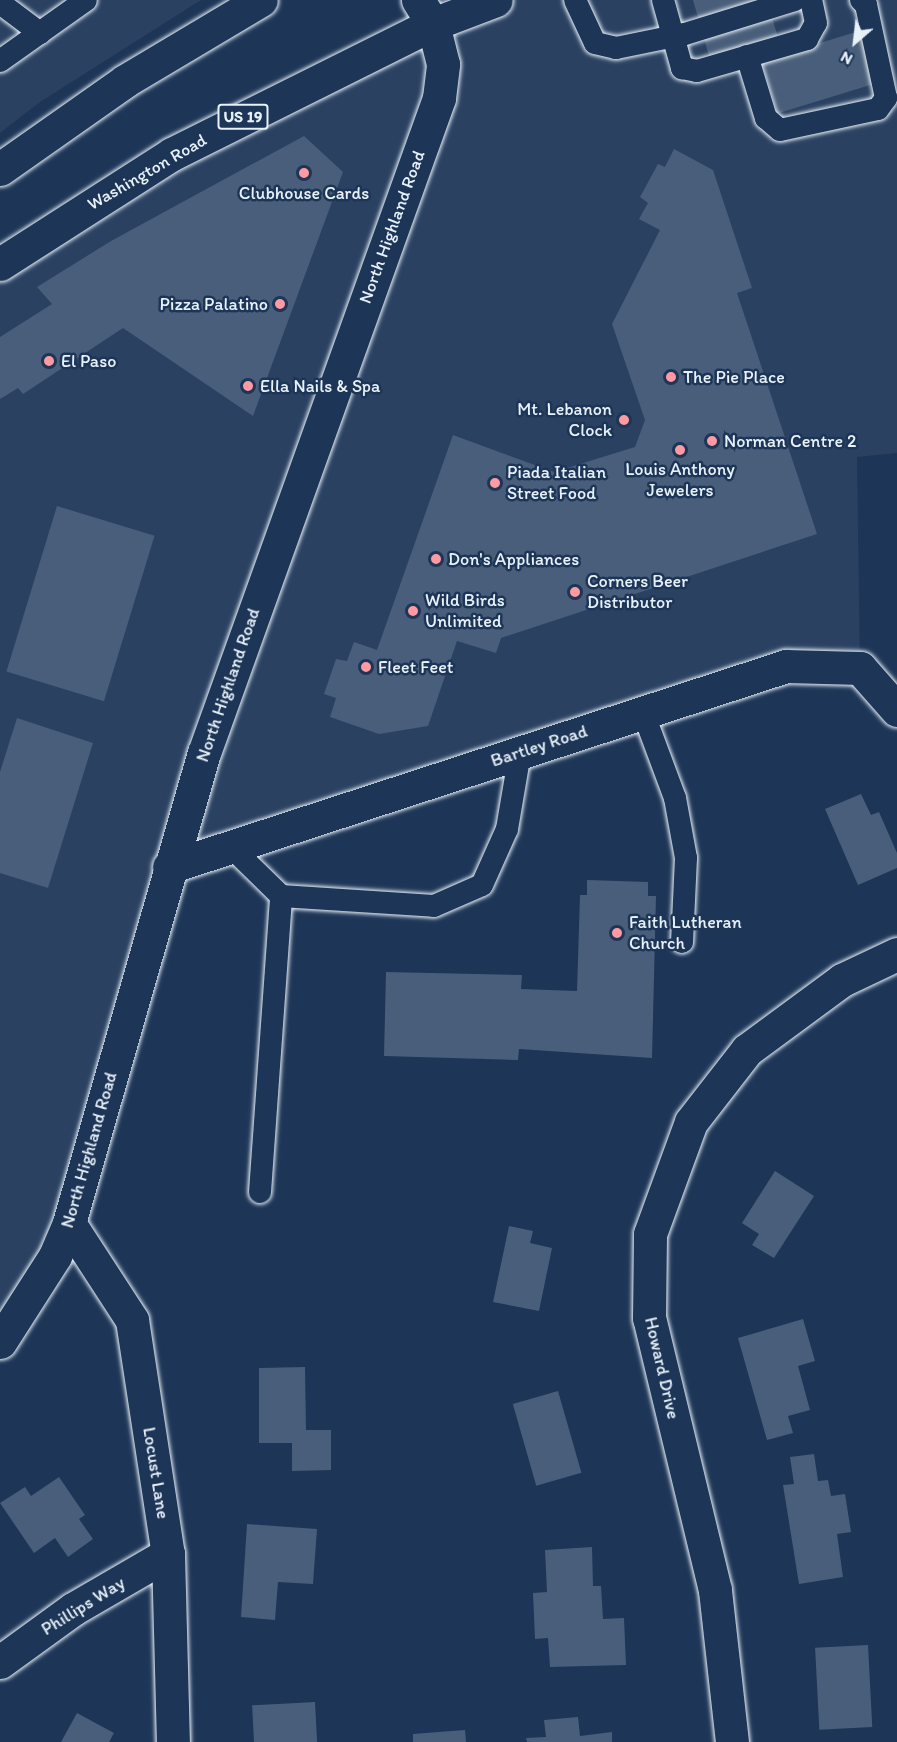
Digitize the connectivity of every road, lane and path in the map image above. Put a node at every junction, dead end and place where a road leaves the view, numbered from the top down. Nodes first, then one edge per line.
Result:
1 (86, 0) edge
2 (261, 0) edge
3 (496, 0) edge
4 (575, 0) edge
5 (663, 0) edge
6 (795, 0) edge
7 (811, 0) edge
8 (861, 0) edge
9 (0, 3) edge
10 (428, 8) edge
11 (40, 33) junction
12 (671, 37) junction
13 (747, 56) junction
14 (0, 61) edge
15 (0, 169) edge
16 (0, 264) edge
17 (897, 710) edge
18 (643, 712) junction
19 (520, 753) junction
20 (231, 847) junction
21 (169, 867) junction
22 (281, 896) junction
23 (682, 942) dead end
24 (897, 954) edge
25 (260, 1192) dead end
26 (69, 1223) junction
27 (0, 1342) edge
28 (168, 1554) junction
29 (0, 1662) edge
30 (173, 1742) edge
31 (732, 1742) edge

1 - 11 lane
2 - 15 street
3 - 10 street, Washington Road / US 19
4 - 12 lane
5 - 12 lane
6 - 12 lane
7 - 13 lane
8 - 13 lane
9 - 11 lane
10 - 16 street, Washington Road / US 19
10 - 21 street, North Highland Road
11 - 14 lane
12 - 13 lane
17 - 18 street, Bartley Road
18 - 19 street, Bartley Road
18 - 23 lane
19 - 20 street, Bartley Road
19 - 22 lane
20 - 21 street, Bartley Road
20 - 22 lane
21 - 26 street, North Highland Road
22 - 25 lane
24 - 31 street, Howard Drive
26 - 27 street, North Highland Road
26 - 28 street, Locust Lane
28 - 29 street, Phillips Way
28 - 30 street, Locust Lane

